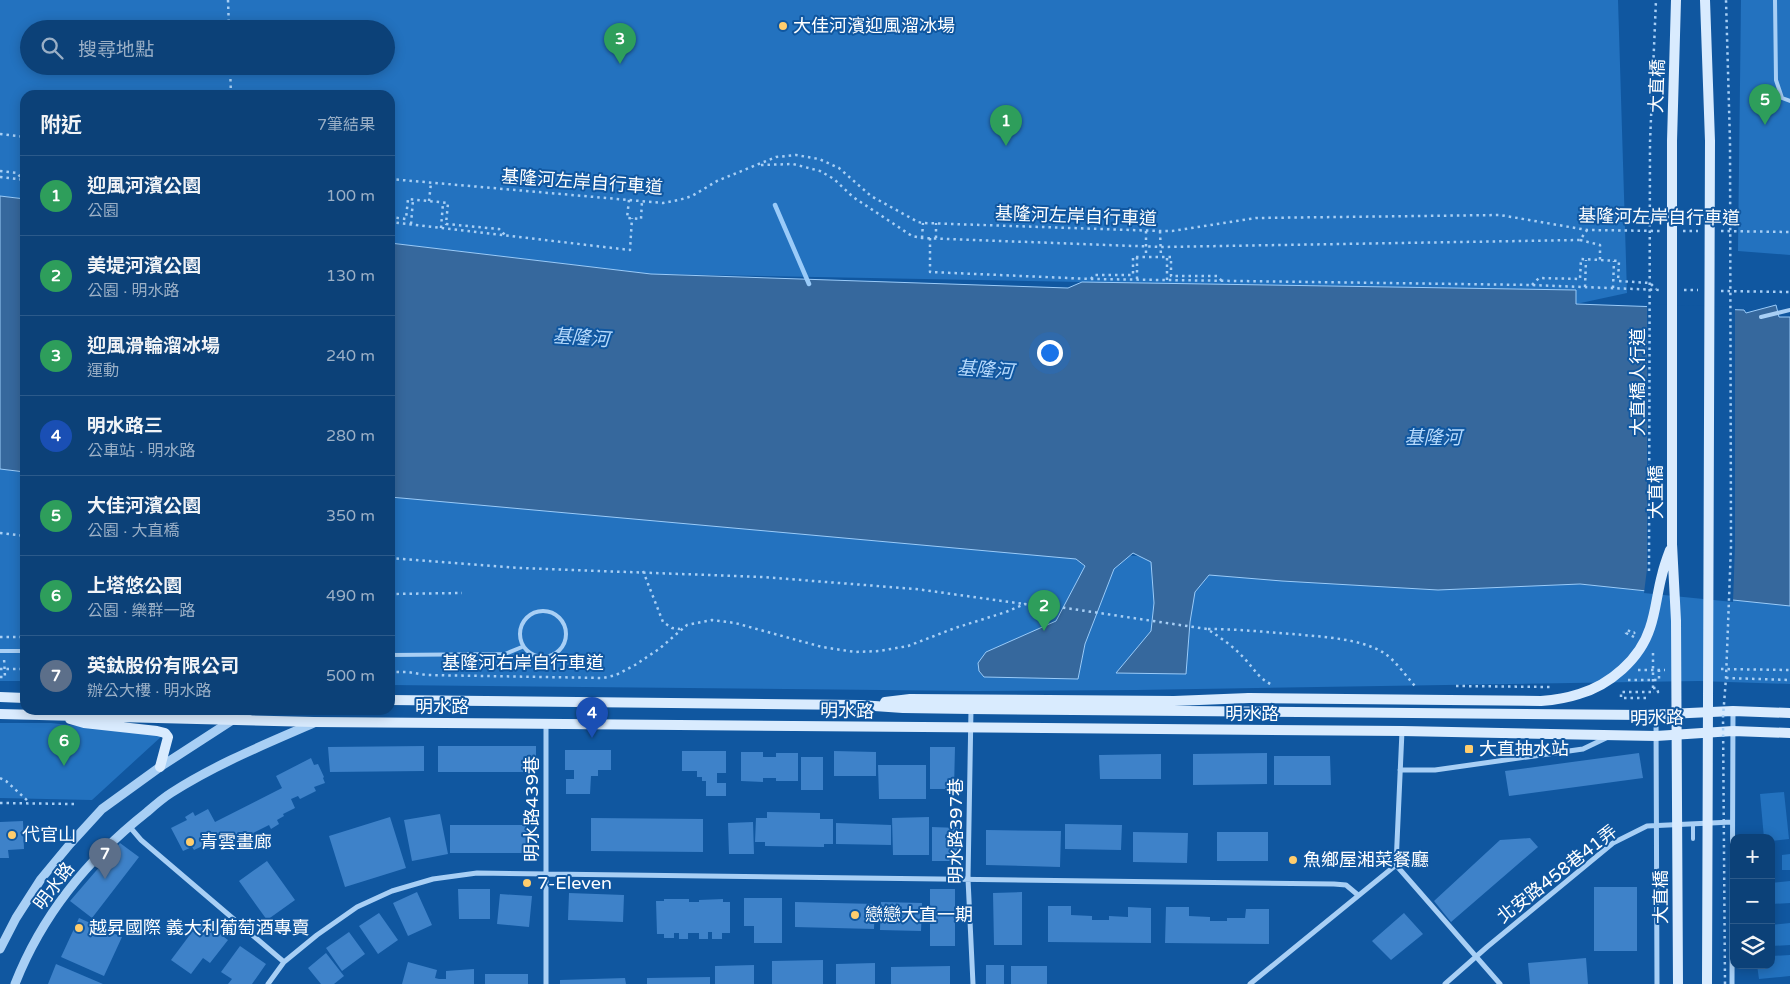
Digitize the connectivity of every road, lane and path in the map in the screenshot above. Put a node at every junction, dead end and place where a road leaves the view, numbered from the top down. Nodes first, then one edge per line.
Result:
1 (228, 0) edge
2 (1656, 0) edge
3 (1676, 0) edge
4 (1706, 0) edge
5 (1726, 0) edge
6 (1775, 0) edge
7 (229, 20) edge
8 (230, 75) edge
9 (231, 90) edge
10 (1790, 101) edge
11 (0, 134) edge
12 (20, 136) edge
13 (760, 164) junction
14 (0, 171) edge
15 (20, 175) edge
16 (0, 177) edge
17 (395, 179) edge
18 (20, 180) edge
19 (431, 182) junction
20 (413, 200) junction
21 (629, 200) junction
22 (430, 201) junction
23 (642, 201) junction
24 (443, 203) junction
25 (395, 218) edge
26 (632, 218) junction
27 (395, 222) edge
28 (923, 223) junction
29 (936, 223) junction
30 (411, 224) junction
31 (441, 228) junction
32 (1587, 230) junction
33 (1146, 231) junction
34 (1160, 231) junction
35 (1664, 231) dead end
36 (1674, 231) dead end
37 (1703, 231) dead end
38 (1713, 231) dead end
39 (1790, 232) edge
40 (504, 235) junction
41 (922, 238) junction
42 (930, 238) junction
43 (936, 238) junction
44 (1580, 240) junction
45 (1146, 246) junction
46 (1161, 247) junction
47 (1137, 257) junction
48 (1146, 257) junction
49 (1161, 257) junction
50 (1167, 257) junction
51 (1586, 260) junction
52 (1600, 260) junction
53 (1614, 260) junction
54 (1090, 278) junction
55 (1137, 279) junction
56 (1167, 280) junction
57 (1222, 281) junction
58 (1532, 284) junction
59 (1585, 287) junction
60 (1613, 288) junction
61 (1656, 290) junction
62 (1666, 290) dead end
63 (1676, 290) dead end
64 (1704, 290) dead end
65 (1714, 290) dead end
66 (1790, 292) edge
67 (1790, 310) edge
68 (1760, 317) dead end
69 (0, 534) edge
70 (20, 536) edge
71 (1672, 544) junction
72 (395, 558) edge
73 (643, 572) junction
74 (1648, 578) dead end
75 (462, 593) dead end
76 (395, 594) edge
77 (1025, 604) junction
78 (1638, 626) dead end
79 (681, 629) junction
80 (1207, 629) junction
81 (0, 637) edge
82 (20, 637) edge
83 (1640, 641) dead end
84 (522, 647) junction
85 (1653, 647) dead end
86 (0, 651) edge
87 (20, 651) edge
88 (395, 655) edge
89 (0, 669) edge
90 (20, 669) edge
91 (1659, 670) dead end
92 (395, 672) edge
93 (1726, 678) junction
94 (1620, 680) dead end
95 (1790, 680) edge
96 (1282, 685) dead end
97 (1406, 686) dead end
98 (0, 697) edge
99 (20, 698) edge
100 (1646, 698) dead end
101 (395, 700) edge
102 (860, 705) junction
103 (971, 709) junction
104 (1733, 711) junction
105 (1790, 713) edge
106 (0, 714) edge
107 (20, 714) edge
108 (55, 715) joint
109 (242, 715) edge
110 (1656, 715) junction
111 (231, 721) junction
112 (314, 722) junction
113 (546, 724) junction
114 (971, 728) junction
115 (1402, 731) junction
116 (1733, 731) junction
117 (1790, 733) edge
118 (1611, 735) junction
119 (1656, 736) junction
120 (160, 767) junction
121 (1400, 770) junction
122 (0, 778) edge
123 (0, 803) edge
124 (30, 804) junction
125 (74, 804) dead end
126 (1732, 822) junction
127 (1693, 824) junction
128 (1656, 825) junction
129 (129, 826) junction
130 (1693, 839) dead end
131 (1396, 864) junction
132 (546, 874) junction
133 (968, 879) junction
134 (1358, 895) junction
135 (0, 949) edge
136 (1477, 956) junction
137 (284, 962) junction
138 (15, 984) edge
139 (268, 984) edge
140 (546, 984) edge
141 (973, 984) edge
142 (1250, 984) edge
143 (1445, 984) edge
144 (1500, 984) edge
145 (1657, 984) edge
146 (1678, 984) edge
147 (1708, 984) edge
148 (1725, 984) edge
149 (1732, 984) edge

1 - 7 path
2 - 74 path, 大直橋人行道, bridge
3 - 71 main road, 大直橋, bridge
4 - 147 main road, bridge
5 - 93 path, bridge
6 - 10 lane
8 - 9 path
11 - 12 path
13 - 23 path, 基隆河左岸自行車道
13 - 28 path, 基隆河左岸自行車道
13 - 41 path
14 - 15 path
16 - 18 path
17 - 19 path, 基隆河左岸自行車道
19 - 21 path, 基隆河左岸自行車道
19 - 22 path
20 - 22 path
20 - 25 path
20 - 30 path
21 - 23 path, 基隆河左岸自行車道
21 - 26 path
22 - 24 path
23 - 26 path
24 - 31 path
24 - 40 path
26 - 40 path
27 - 30 path
28 - 29 path, 基隆河左岸自行車道
28 - 41 path
29 - 33 path, 基隆河左岸自行車道
29 - 43 path
30 - 31 path
31 - 40 path
32 - 34 path, 基隆河左岸自行車道
32 - 35 path, 基隆河左岸自行車道
32 - 44 path
33 - 34 path, 基隆河左岸自行車道
33 - 45 path
34 - 46 path
36 - 37 path, 基隆河左岸自行車道
38 - 39 path, 基隆河左岸自行車道
41 - 42 path
42 - 43 path
42 - 54 path
43 - 45 path
44 - 46 path
44 - 52 path
45 - 46 path
45 - 48 path
46 - 49 path
47 - 48 path
47 - 54 path
47 - 55 path
48 - 49 path
49 - 50 path
50 - 56 path
50 - 57 path
51 - 52 path
51 - 58 path
51 - 59 path
52 - 53 path
53 - 60 path
53 - 61 path
54 - 55 path
55 - 56 path
56 - 57 path
57 - 58 path
58 - 59 path
59 - 60 path
60 - 61 path
61 - 62 path
63 - 64 path
65 - 66 path
67 - 68 lane
69 - 70 path
71 - 102 main road, bridge
71 - 146 main road, 大直橋, bridge
72 - 73 path
73 - 77 path
73 - 79 path
75 - 76 path
77 - 79 path, 基隆河右岸自行車道
77 - 80 path, 基隆河右岸自行車道
78 - 83 path, bridge
79 - 92 path, 基隆河右岸自行車道
80 - 96 path, 基隆河右岸自行車道
80 - 97 path
81 - 82 path
84 - 84 lane
84 - 88 lane
85 - 100 path, bridge
86 - 87 lane
89 - 90 path
91 - 94 path, bridge
93 - 95 path
93 - 148 path, bridge
98 - 99 main road
101 - 102 main road, 明水路
102 - 103 main road, 明水路
103 - 110 main road, 明水路
103 - 114 street, 明水路397巷
104 - 105 main road, 明水路
104 - 110 main road, 明水路
104 - 116 street
106 - 107 main road
108 - 111 main road
108 - 120 main road
109 - 111 street, 明水路
110 - 119 street
111 - 112 main road
111 - 120 street, 明水路
112 - 113 main road, 明水路
112 - 129 street, 明水路
113 - 114 main road, 明水路
113 - 132 street, 明水路439巷
114 - 115 main road, 明水路
114 - 133 street, 明水路397巷
115 - 118 main road, 明水路
115 - 121 street
116 - 117 main road, 明水路
116 - 119 main road, 明水路
116 - 126 street
118 - 119 main road, 明水路
118 - 121 street
119 - 128 street
120 - 135 street, 明水路
121 - 131 street
122 - 124 path
123 - 124 path
124 - 125 path
126 - 127 street, 北安路458巷41弄
126 - 149 street
127 - 128 street, 北安路458巷41弄
127 - 130 lane
128 - 136 street, 北安路458巷41弄
128 - 145 street
129 - 137 street
129 - 138 street, 明水路
131 - 134 street
131 - 136 street
132 - 133 street
132 - 137 street
132 - 140 street, 明水路439巷
133 - 134 street
133 - 141 street, 明水路397巷
134 - 142 street
136 - 143 street, 北安路458巷41弄
136 - 144 street
137 - 139 street

